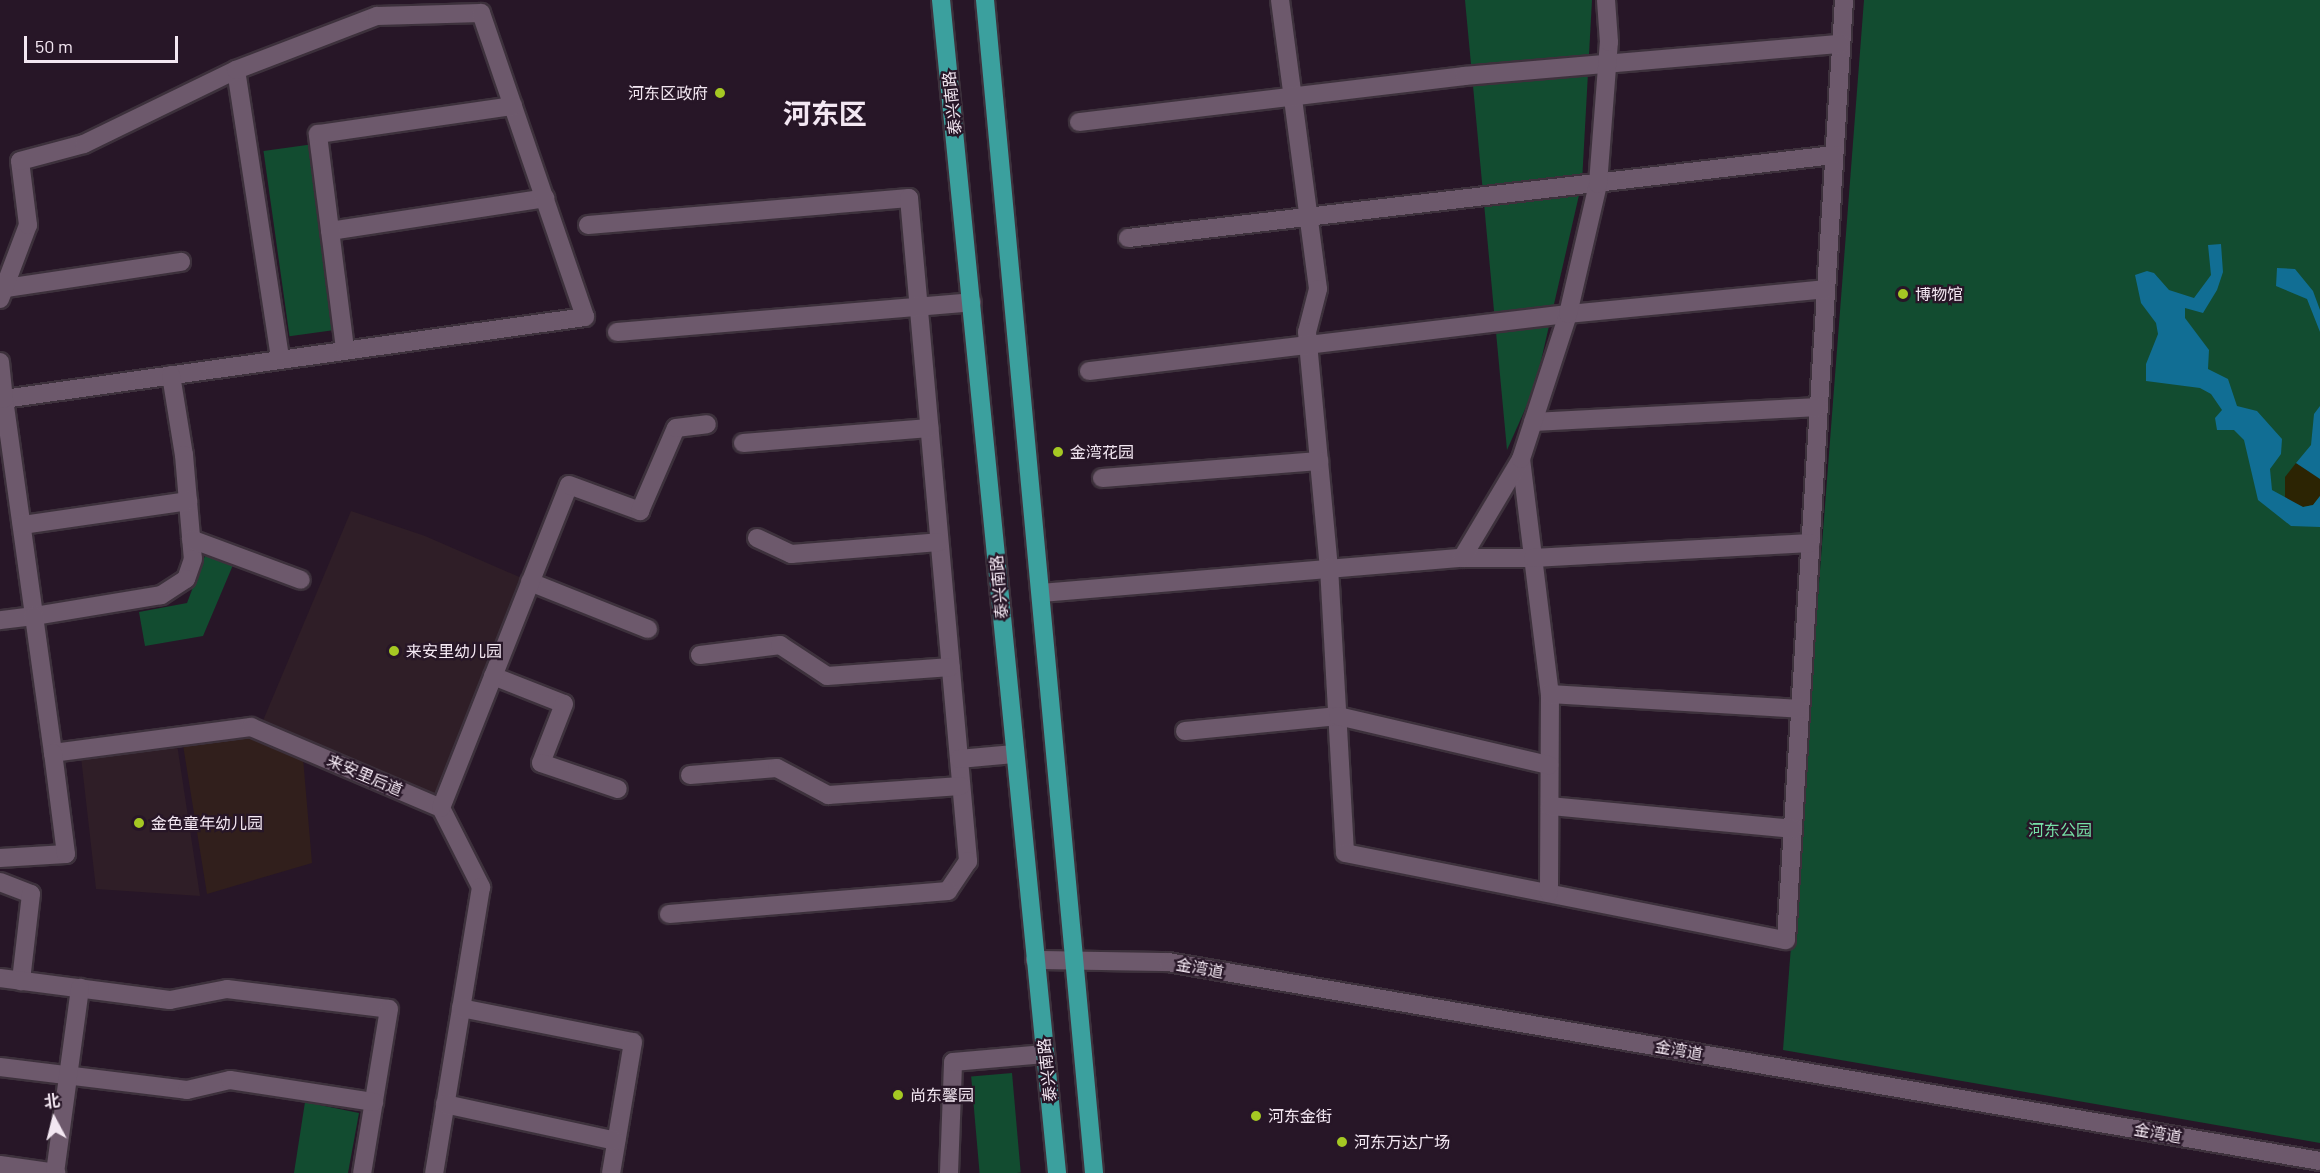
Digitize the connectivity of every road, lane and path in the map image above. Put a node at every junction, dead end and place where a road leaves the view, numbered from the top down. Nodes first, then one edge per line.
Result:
1 (941, 0) edge
2 (985, 0) edge
3 (1280, 0) edge
4 (1606, 0) edge
5 (1844, 0) edge
6 (1841, 44) junction
7 (1607, 66) junction
8 (236, 70) junction
9 (1293, 96) junction
10 (513, 106) junction
11 (1079, 122) dead end
12 (1834, 155) junction
13 (1598, 184) junction
14 (545, 198) junction
15 (1309, 219) junction
16 (588, 225) dead end
17 (330, 231) junction
18 (1128, 238) dead end
19 (181, 262) dead end
20 (1826, 289) junction
21 (3, 294) edge
22 (972, 302) junction
23 (918, 307) junction
24 (1568, 314) junction
25 (617, 332) dead end
26 (1309, 346) junction
27 (345, 349) junction
28 (280, 359) junction
29 (0, 362) edge
30 (1089, 371) dead end
31 (171, 375) junction
32 (4, 399) junction
33 (1819, 407) junction
34 (1533, 422) junction
35 (707, 424) dead end
36 (929, 428) junction
37 (743, 443) dead end
38 (1521, 459) junction
39 (1319, 461) junction
40 (1102, 478) dead end
41 (188, 501) junction
42 (22, 525) junction
43 (757, 538) dead end
44 (191, 539) junction
45 (939, 542) junction
46 (1811, 543) junction
47 (1462, 558) junction
48 (1533, 558) junction
49 (1329, 567) junction
50 (301, 580) dead end
51 (530, 582) junction
52 (1041, 593) junction
53 (34, 616) junction
54 (0, 620) edge
55 (648, 629) dead end
56 (700, 656) dead end
57 (951, 667) junction
58 (493, 676) junction
59 (1550, 694) junction
60 (1800, 709) junction
61 (1338, 716) junction
62 (1185, 731) dead end
63 (53, 753) junction
64 (1014, 754) junction
65 (959, 759) junction
66 (1549, 765) junction
67 (690, 775) dead end
68 (961, 786) junction
69 (618, 789) dead end
70 (1550, 806) junction
71 (441, 807) junction
72 (1793, 829) junction
73 (0, 858) edge
74 (0, 882) edge
75 (1549, 893) junction
76 (669, 914) dead end
77 (1072, 958) junction
78 (1035, 960) junction
79 (0, 978) edge
80 (21, 981) junction
81 (80, 988) junction
82 (461, 1008) junction
83 (1045, 1054) junction
84 (0, 1067) edge
85 (68, 1076) junction
86 (374, 1102) junction
87 (445, 1104) junction
88 (616, 1141) junction
89 (2320, 1161) edge
90 (0, 1165) edge
91 (56, 1173) edge
92 (362, 1173) edge
93 (434, 1173) edge
94 (611, 1173) edge
95 (949, 1173) edge
96 (1057, 1173) edge
97 (1094, 1173) edge

1 - 22 main road, 泰兴南路
2 - 52 main road
3 - 9 street
4 - 7 street
5 - 6 street
6 - 7 street
6 - 12 street
7 - 9 street
7 - 13 street
8 - 10 street
8 - 21 street
8 - 28 street
9 - 11 street
9 - 15 street
10 - 14 street
10 - 17 street
12 - 13 street
12 - 20 street
13 - 15 street
13 - 24 street
14 - 17 street
14 - 27 street
15 - 18 street
15 - 26 street
16 - 23 street
17 - 27 street
19 - 21 street
20 - 24 street
20 - 33 street
22 - 23 street
22 - 64 main road, 泰兴南路
23 - 25 street
23 - 36 street
24 - 26 street
24 - 34 street
26 - 30 street
26 - 39 street
27 - 28 street
28 - 31 street
29 - 32 street
31 - 32 street
31 - 41 street
32 - 42 street
33 - 34 street
33 - 46 street
34 - 38 street
35 - 51 street
36 - 37 street
36 - 45 street
38 - 47 street
38 - 48 street
39 - 40 street
39 - 49 street
41 - 42 street
41 - 44 street
42 - 53 street
43 - 45 street
44 - 50 street
44 - 53 street
45 - 57 street
46 - 48 street
46 - 60 street
47 - 48 street
47 - 49 street
48 - 59 street
49 - 52 street
49 - 61 street
51 - 55 street
51 - 58 street
52 - 77 main road
53 - 54 street
53 - 63 street
56 - 57 street
57 - 65 street
58 - 69 street
58 - 71 street
59 - 60 street
59 - 66 street
60 - 72 street
61 - 62 street
61 - 66 street
61 - 75 street
63 - 71 street, 来安里后道
63 - 73 street
64 - 65 street
64 - 78 main road, 泰兴南路
65 - 68 street
66 - 70 street
67 - 68 street
68 - 76 street
70 - 72 street
70 - 75 street
71 - 82 street
72 - 75 street
74 - 80 street
77 - 78 street, 金湾道
77 - 89 street, 金湾道
77 - 97 main road
78 - 83 main road, 泰兴南路
79 - 80 street
80 - 81 street
81 - 85 street
81 - 86 street
82 - 87 street
82 - 88 street
83 - 95 street
83 - 96 main road, 泰兴南路
84 - 85 street
85 - 86 street
85 - 91 street
86 - 92 street
87 - 88 street
87 - 93 street
88 - 94 street
90 - 91 street

